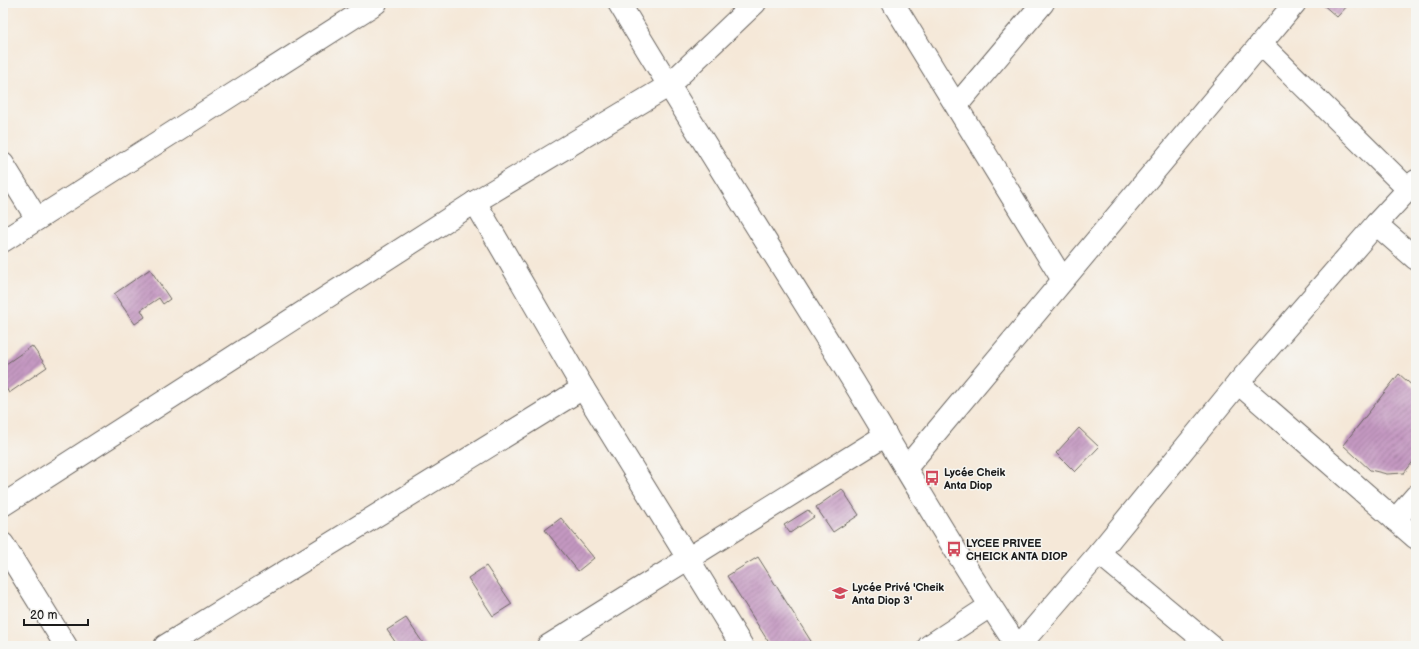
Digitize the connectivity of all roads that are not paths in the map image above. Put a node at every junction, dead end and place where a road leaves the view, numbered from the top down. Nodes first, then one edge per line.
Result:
1 (376, 3) edge
2 (619, 3) edge
3 (754, 3) edge
4 (893, 3) edge
5 (1044, 3) edge
6 (1295, 3) edge
7 (1261, 44) junction
8 (668, 86) junction
9 (957, 105) junction
10 (3, 164) edge
11 (1412, 186) edge
12 (475, 202) junction
13 (37, 219) junction
14 (1376, 224) junction
15 (3, 241) edge
16 (1416, 259) edge
17 (1063, 280) junction
18 (1238, 383) junction
19 (583, 388) junction
20 (886, 435) junction
21 (906, 468) junction
22 (1416, 496) edge
23 (3, 505) edge
24 (1395, 520) junction
25 (1416, 538) edge
26 (3, 544) edge
27 (1099, 553) junction
28 (687, 558) junction
29 (990, 606) junction
30 (66, 646) edge
31 (165, 646) edge
32 (548, 646) edge
33 (742, 646) edge
34 (929, 646) edge
35 (1018, 646) edge
36 (1211, 646) edge

1 - 13 street
2 - 8 street
3 - 8 street
4 - 9 street
5 - 9 street
6 - 7 street
7 - 11 street
7 - 17 street
8 - 12 street
8 - 20 street
9 - 17 street
10 - 13 street
11 - 14 street
12 - 19 street
12 - 23 street
13 - 15 street
14 - 16 street
14 - 18 street
17 - 21 street
18 - 24 street
18 - 27 street
19 - 28 street
19 - 31 street
20 - 21 street
20 - 28 street
21 - 29 street
22 - 24 street
24 - 25 street
26 - 30 street
27 - 35 street
27 - 36 street
28 - 32 street
28 - 33 street
29 - 34 street
29 - 35 street

